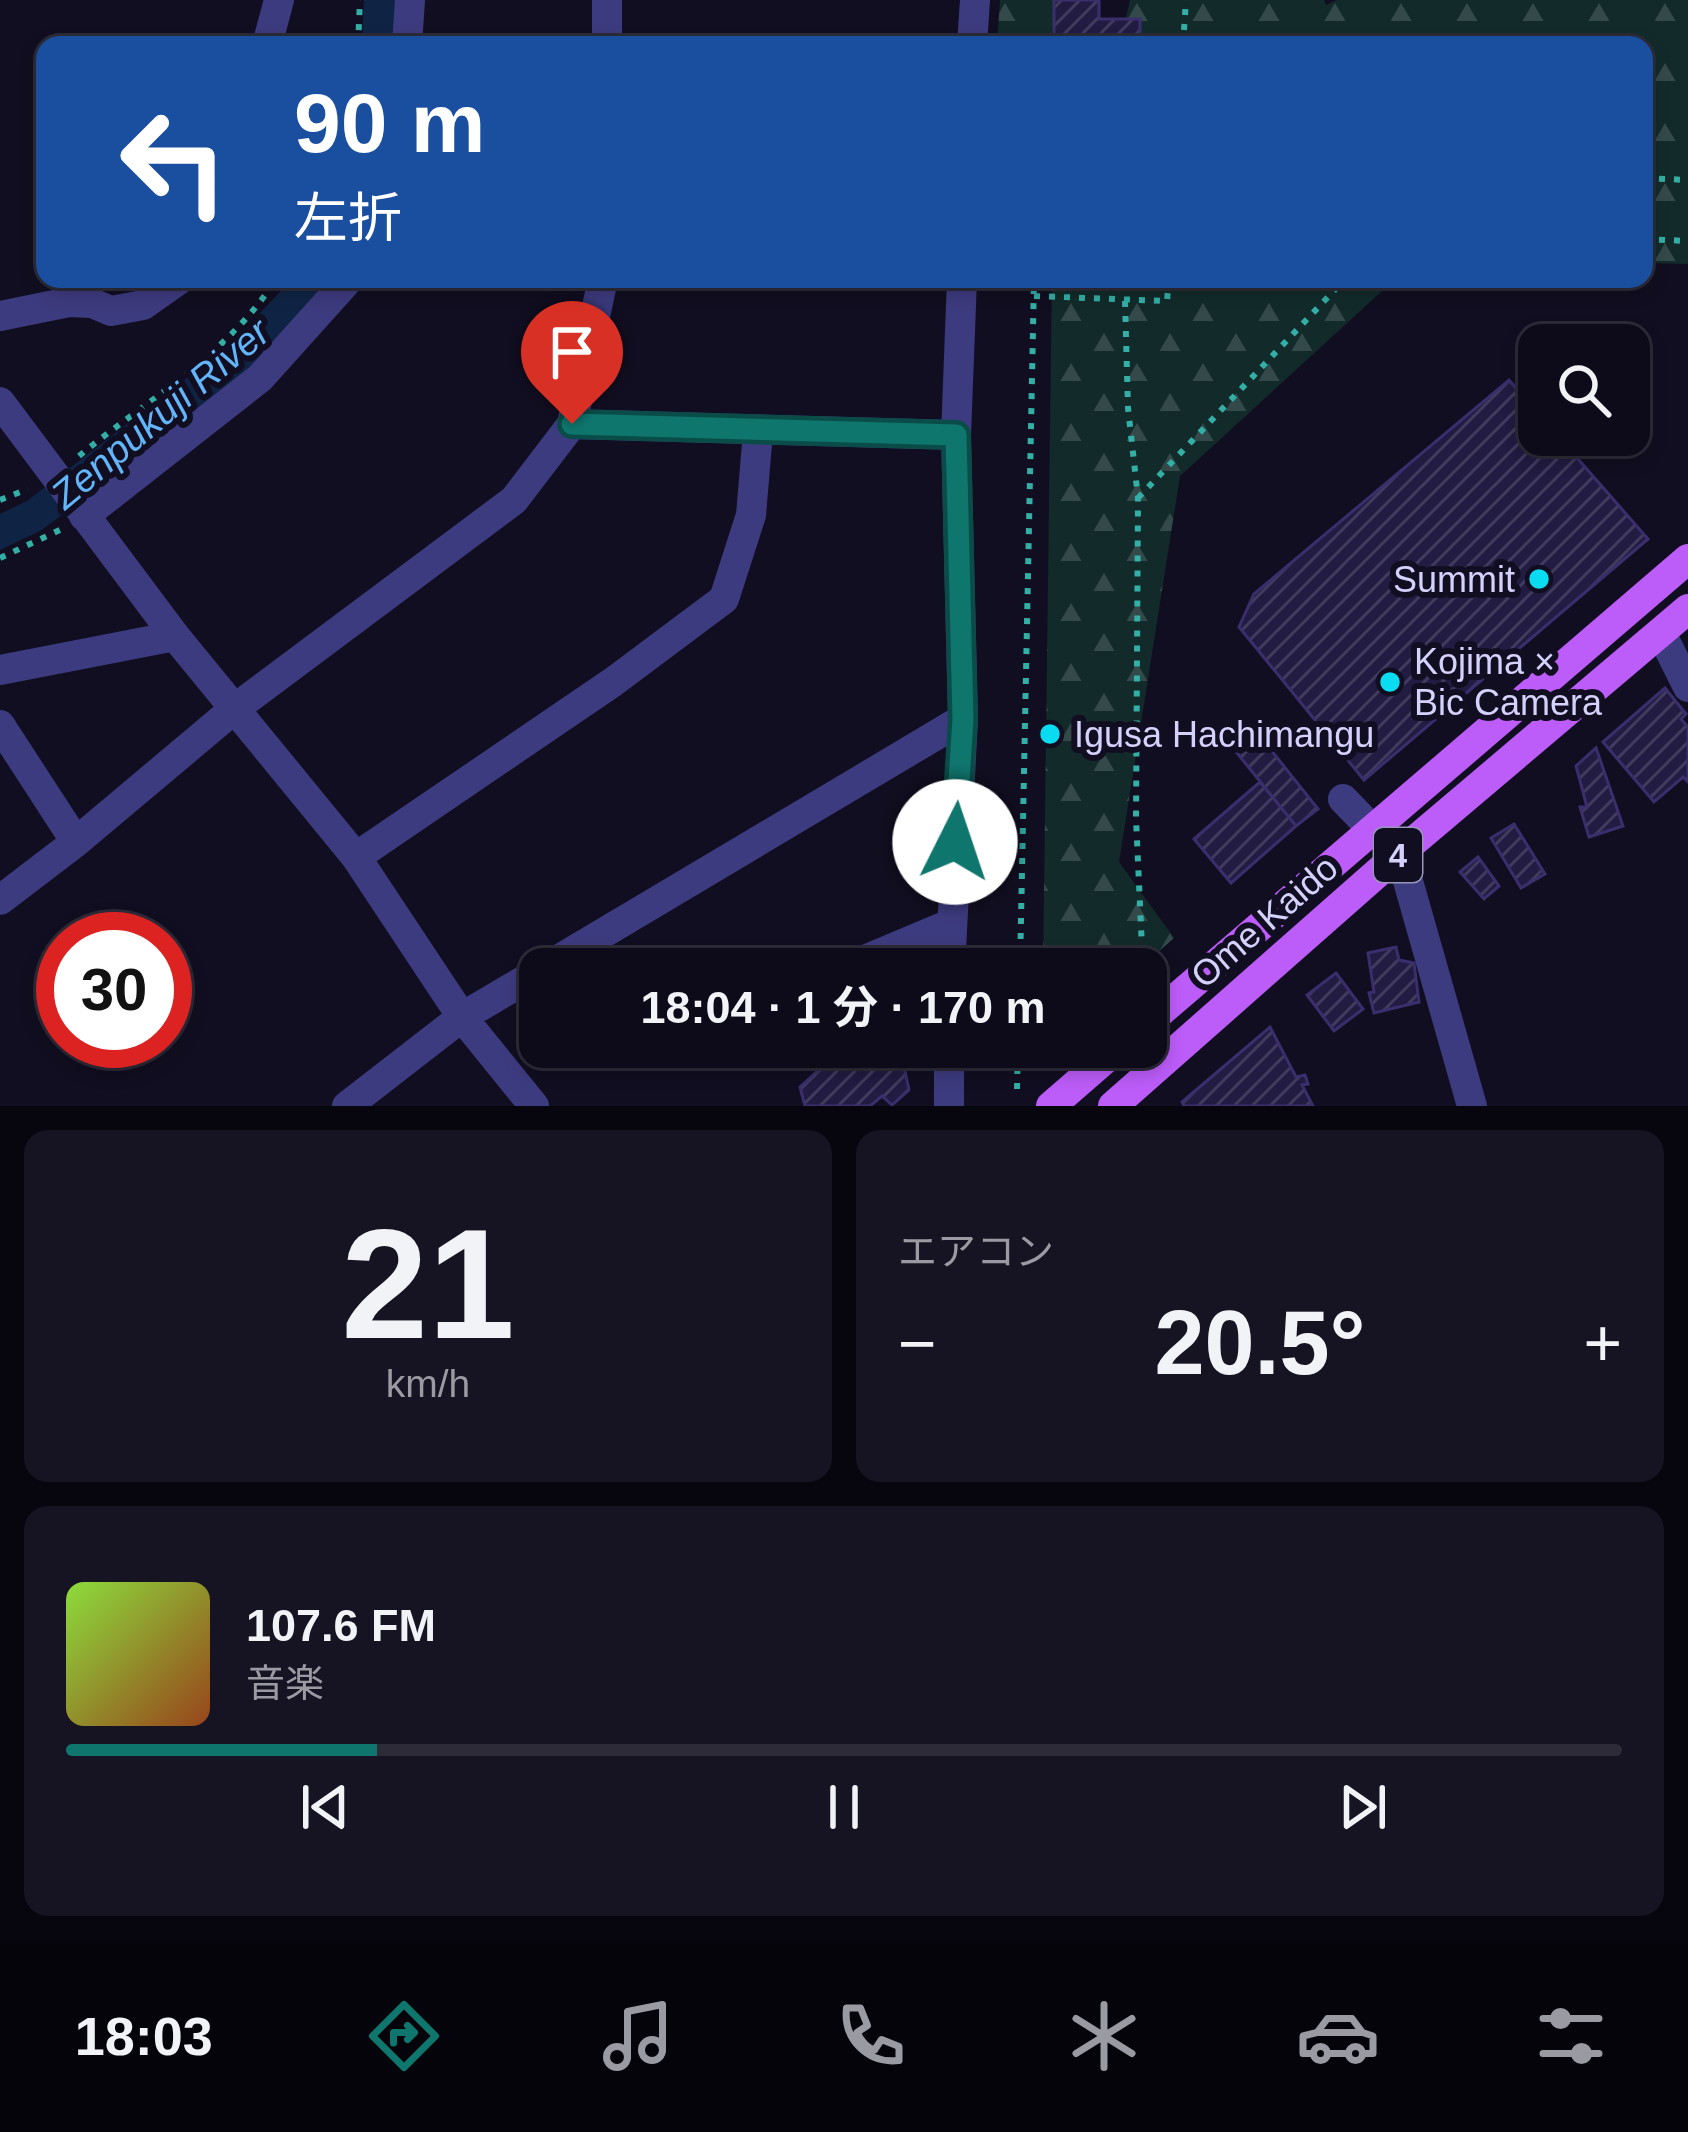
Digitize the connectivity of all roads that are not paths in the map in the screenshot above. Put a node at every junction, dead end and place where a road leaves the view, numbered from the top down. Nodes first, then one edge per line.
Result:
1 (280, 0) edge
2 (410, 0) edge
3 (607, 0) edge
4 (975, 0) edge
5 (270, 36) edge
6 (408, 36) edge
7 (607, 36) edge
8 (973, 36) edge
9 (167, 288) edge
10 (341, 288) edge
11 (602, 288) edge
12 (962, 288) edge
13 (0, 316) edge
14 (0, 402) edge
15 (572, 424) junction
16 (758, 432) junction
17 (956, 435) junction
18 (83, 514) junction
19 (1688, 560) edge
20 (1688, 609) edge
21 (1661, 633) junction
22 (175, 636) junction
23 (0, 670) edge
24 (1688, 687) edge
25 (233, 710) junction
26 (963, 719) junction
27 (0, 725) edge
28 (1337, 804) dead end
29 (1366, 836) junction
30 (76, 842) junction
31 (1400, 854) junction
32 (356, 857) junction
33 (0, 900) edge
34 (950, 924) junction
35 (578, 948) edge
36 (893, 948) edge
37 (950, 948) edge
38 (519, 983) edge
39 (1167, 1006) edge
40 (462, 1017) junction
41 (950, 1068) edge
42 (1095, 1068) edge
43 (347, 1106) edge
44 (534, 1106) edge
45 (949, 1106) edge
46 (1051, 1106) edge
47 (1113, 1106) edge
48 (1472, 1106) edge

1 - 5 street
2 - 6 street
3 - 7 street
4 - 8 street
9 - 13 street
10 - 18 street
11 - 15 street
12 - 17 street
14 - 18 street
15 - 16 street
15 - 25 street
16 - 17 street
16 - 32 street
17 - 26 street
18 - 22 street
19 - 29 main road, Ome Kaido / 4
20 - 21 main road, Ome Kaido / 4
21 - 24 street
21 - 31 main road, Ome Kaido / 4
22 - 23 street
22 - 25 street
25 - 30 street
25 - 32 street
26 - 34 street
26 - 35 street
27 - 30 street
28 - 29 street
29 - 39 main road, Ome Kaido / 4
30 - 33 street
31 - 47 main road, Ome Kaido / 4
31 - 48 street
32 - 40 street
34 - 36 street
34 - 37 street
38 - 40 street
40 - 43 street
40 - 44 street
41 - 45 street
42 - 46 main road

